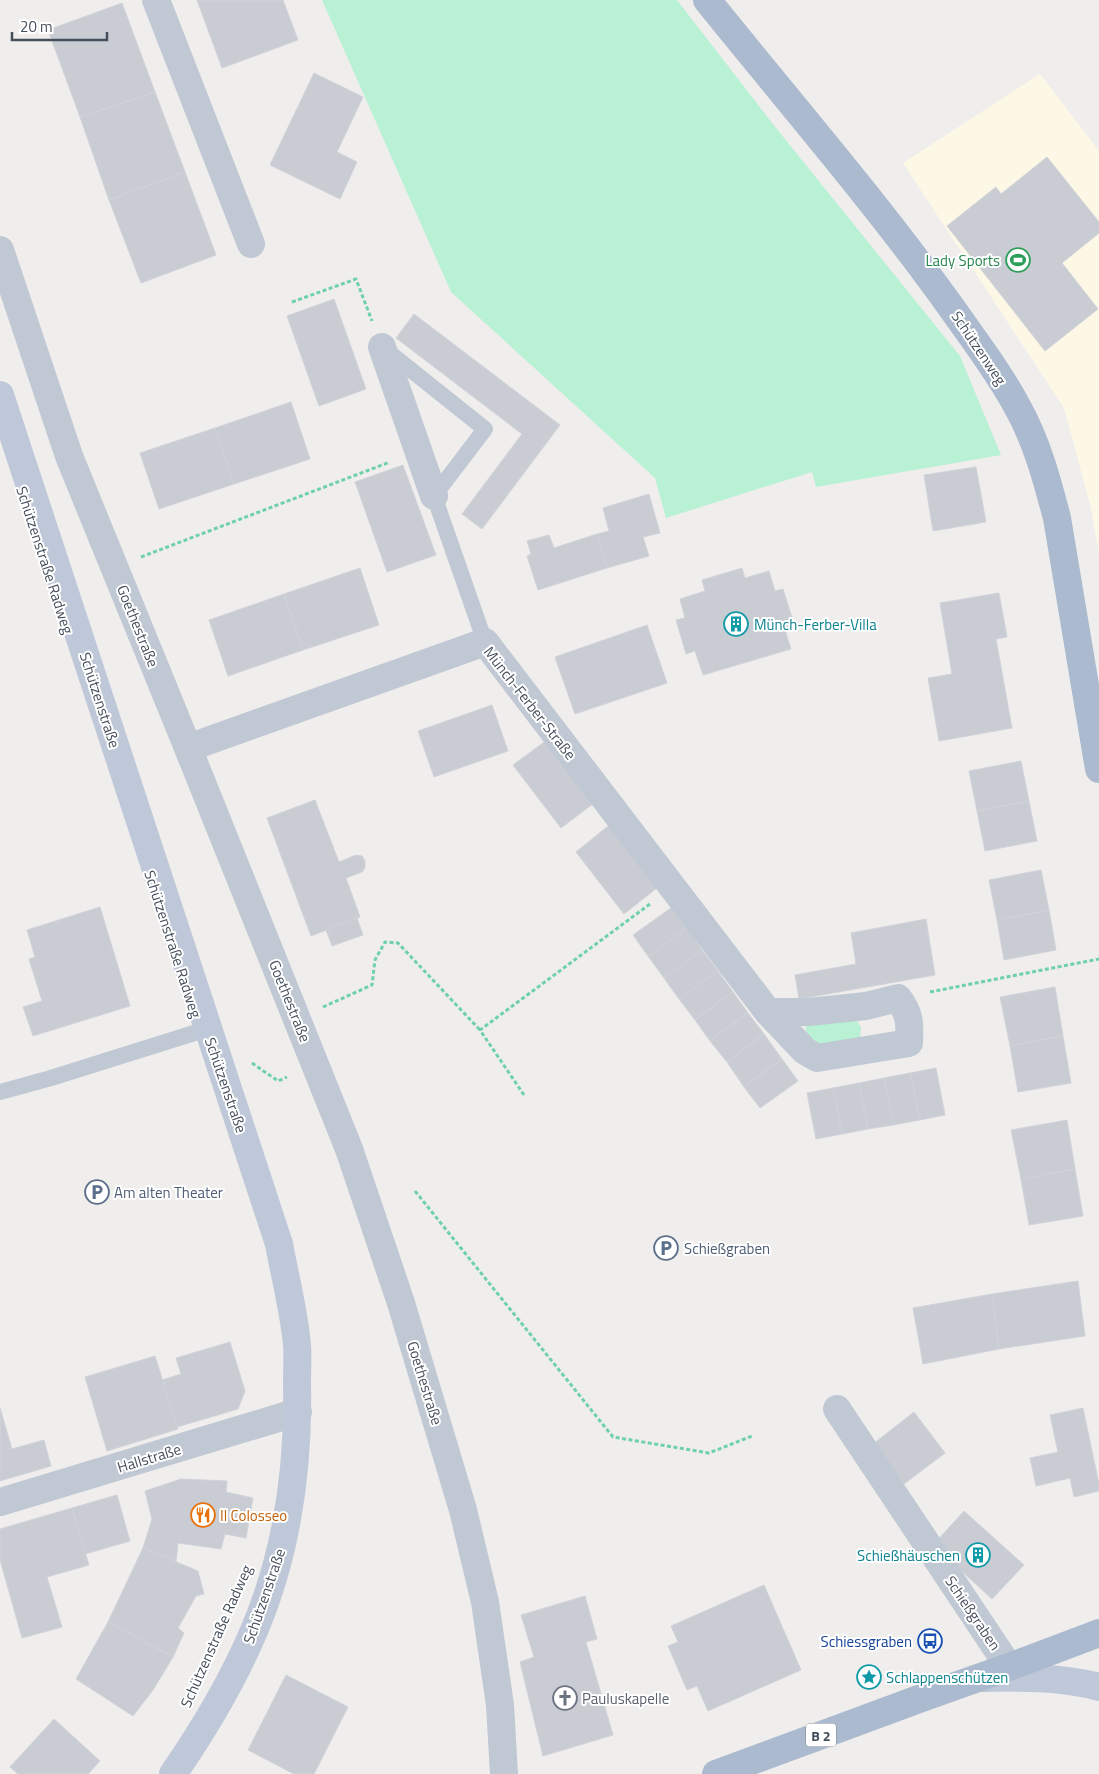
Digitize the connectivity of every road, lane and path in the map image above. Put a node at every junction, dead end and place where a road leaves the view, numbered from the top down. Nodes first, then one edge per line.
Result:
1 (156, 0) edge
2 (707, 0) edge
3 (251, 244) dead end
4 (0, 250) edge
5 (292, 302) dead end
6 (382, 347) junction
7 (0, 395) edge
8 (418, 451) junction
9 (434, 496) junction
10 (114, 568) junction
11 (485, 642) junction
12 (188, 748) junction
13 (1099, 769) edge
14 (672, 888) junction
15 (1099, 959) edge
16 (898, 998) junction
17 (768, 1012) junction
18 (300, 1026) junction
19 (480, 1030) junction
20 (210, 1035) junction
21 (0, 1092) edge
22 (524, 1095) dead end
23 (415, 1192) dead end
24 (837, 1409) dead end
25 (298, 1412) junction
26 (752, 1436) dead end
27 (0, 1502) edge
28 (1099, 1633) edge
29 (1009, 1668) junction
30 (976, 1678) junction
31 (1099, 1687) edge
32 (173, 1774) edge
33 (504, 1774) edge
34 (716, 1774) edge

1 - 3 street
2 - 13 main road, Schützenweg
4 - 10 street, Goethestraße
5 - 6 path
6 - 8 street
6 - 9 lane
7 - 20 street, Schützenstraße
8 - 9 street
8 - 10 path
9 - 11 lane
10 - 12 street, Goethestraße
11 - 12 street, Münch-Ferber-Straße
11 - 14 street, Münch-Ferber-Straße
12 - 18 street, Goethestraße
14 - 17 street, Münch-Ferber-Straße
14 - 19 path
15 - 16 path
16 - 17 street
16 - 17 street, Münch-Ferber-Straße
18 - 19 path
18 - 20 path
18 - 33 street, Goethestraße
19 - 22 path
20 - 21 lane
20 - 25 street, Schützenstraße
23 - 26 path
24 - 29 street, Schießgraben
25 - 27 street, Hallstraße
25 - 32 street, Schützenstraße
28 - 29 main road, B 2
29 - 30 main road, B 2
30 - 31 street
30 - 34 main road, B 2

